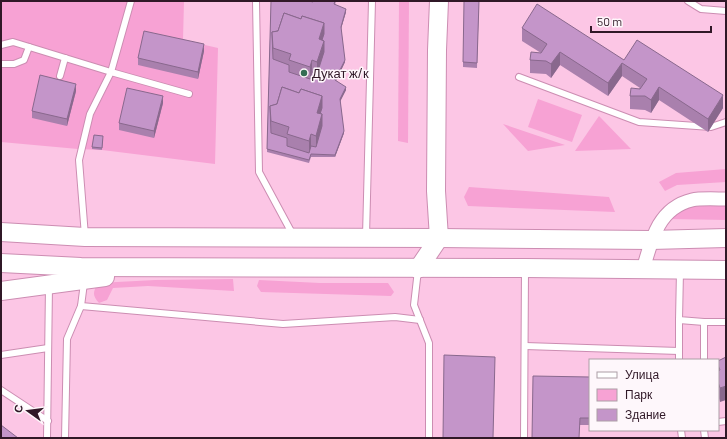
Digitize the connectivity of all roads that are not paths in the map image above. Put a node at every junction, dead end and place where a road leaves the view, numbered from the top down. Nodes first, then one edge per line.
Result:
1 (131, 1) edge
2 (256, 1) edge
3 (372, 1) edge
4 (439, 1) edge
5 (688, 1) edge
6 (726, 11) edge
7 (1, 45) edge
8 (29, 47) junction
9 (65, 58) junction
10 (1, 64) edge
11 (111, 72) junction
12 (60, 76) dead end
13 (519, 77) dead end
14 (189, 94) dead end
15 (726, 122) edge
16 (726, 199) edge
17 (1, 232) edge
18 (85, 237) junction
19 (294, 237) junction
20 (366, 238) junction
21 (439, 238) junction
22 (726, 238) edge
23 (651, 240) junction
24 (1, 262) edge
25 (178, 268) junction
26 (525, 268) junction
27 (418, 269) junction
28 (643, 270) junction
29 (680, 270) junction
30 (726, 270) edge
31 (84, 279) junction
32 (50, 284) junction
33 (1, 291) edge
34 (81, 306) junction
35 (420, 320) junction
36 (679, 320) junction
37 (704, 322) junction
38 (726, 322) edge
39 (525, 346) junction
40 (48, 348) junction
41 (679, 351) junction
42 (1, 355) edge
43 (679, 359) edge
44 (704, 359) edge
45 (1, 390) edge
46 (48, 421) junction
47 (47, 438) edge
48 (65, 438) edge
49 (429, 438) edge
50 (524, 438) edge

1 - 11 lane
2 - 19 lane
3 - 20 lane
4 - 21 main road
5 - 6 lane
7 - 8 lane
8 - 9 lane
8 - 10 lane
9 - 11 lane
9 - 12 lane
11 - 14 lane
11 - 18 lane
13 - 15 lane
16 - 23 street
17 - 18 main road
18 - 19 main road
19 - 20 main road
20 - 21 main road
21 - 23 main road
21 - 27 main road
22 - 23 main road
23 - 28 street
24 - 25 main road
25 - 27 main road
25 - 31 main road
26 - 27 main road
26 - 28 main road
26 - 39 lane
27 - 35 lane
28 - 29 main road
29 - 30 main road
29 - 36 lane
31 - 32 main road
31 - 34 lane
32 - 33 main road
32 - 40 lane
34 - 35 lane
34 - 48 lane
35 - 49 lane
36 - 37 lane
36 - 41 lane
37 - 38 lane
37 - 44 lane
39 - 41 lane
39 - 50 lane
40 - 42 lane
40 - 46 lane
41 - 43 lane
45 - 46 lane
46 - 47 lane

